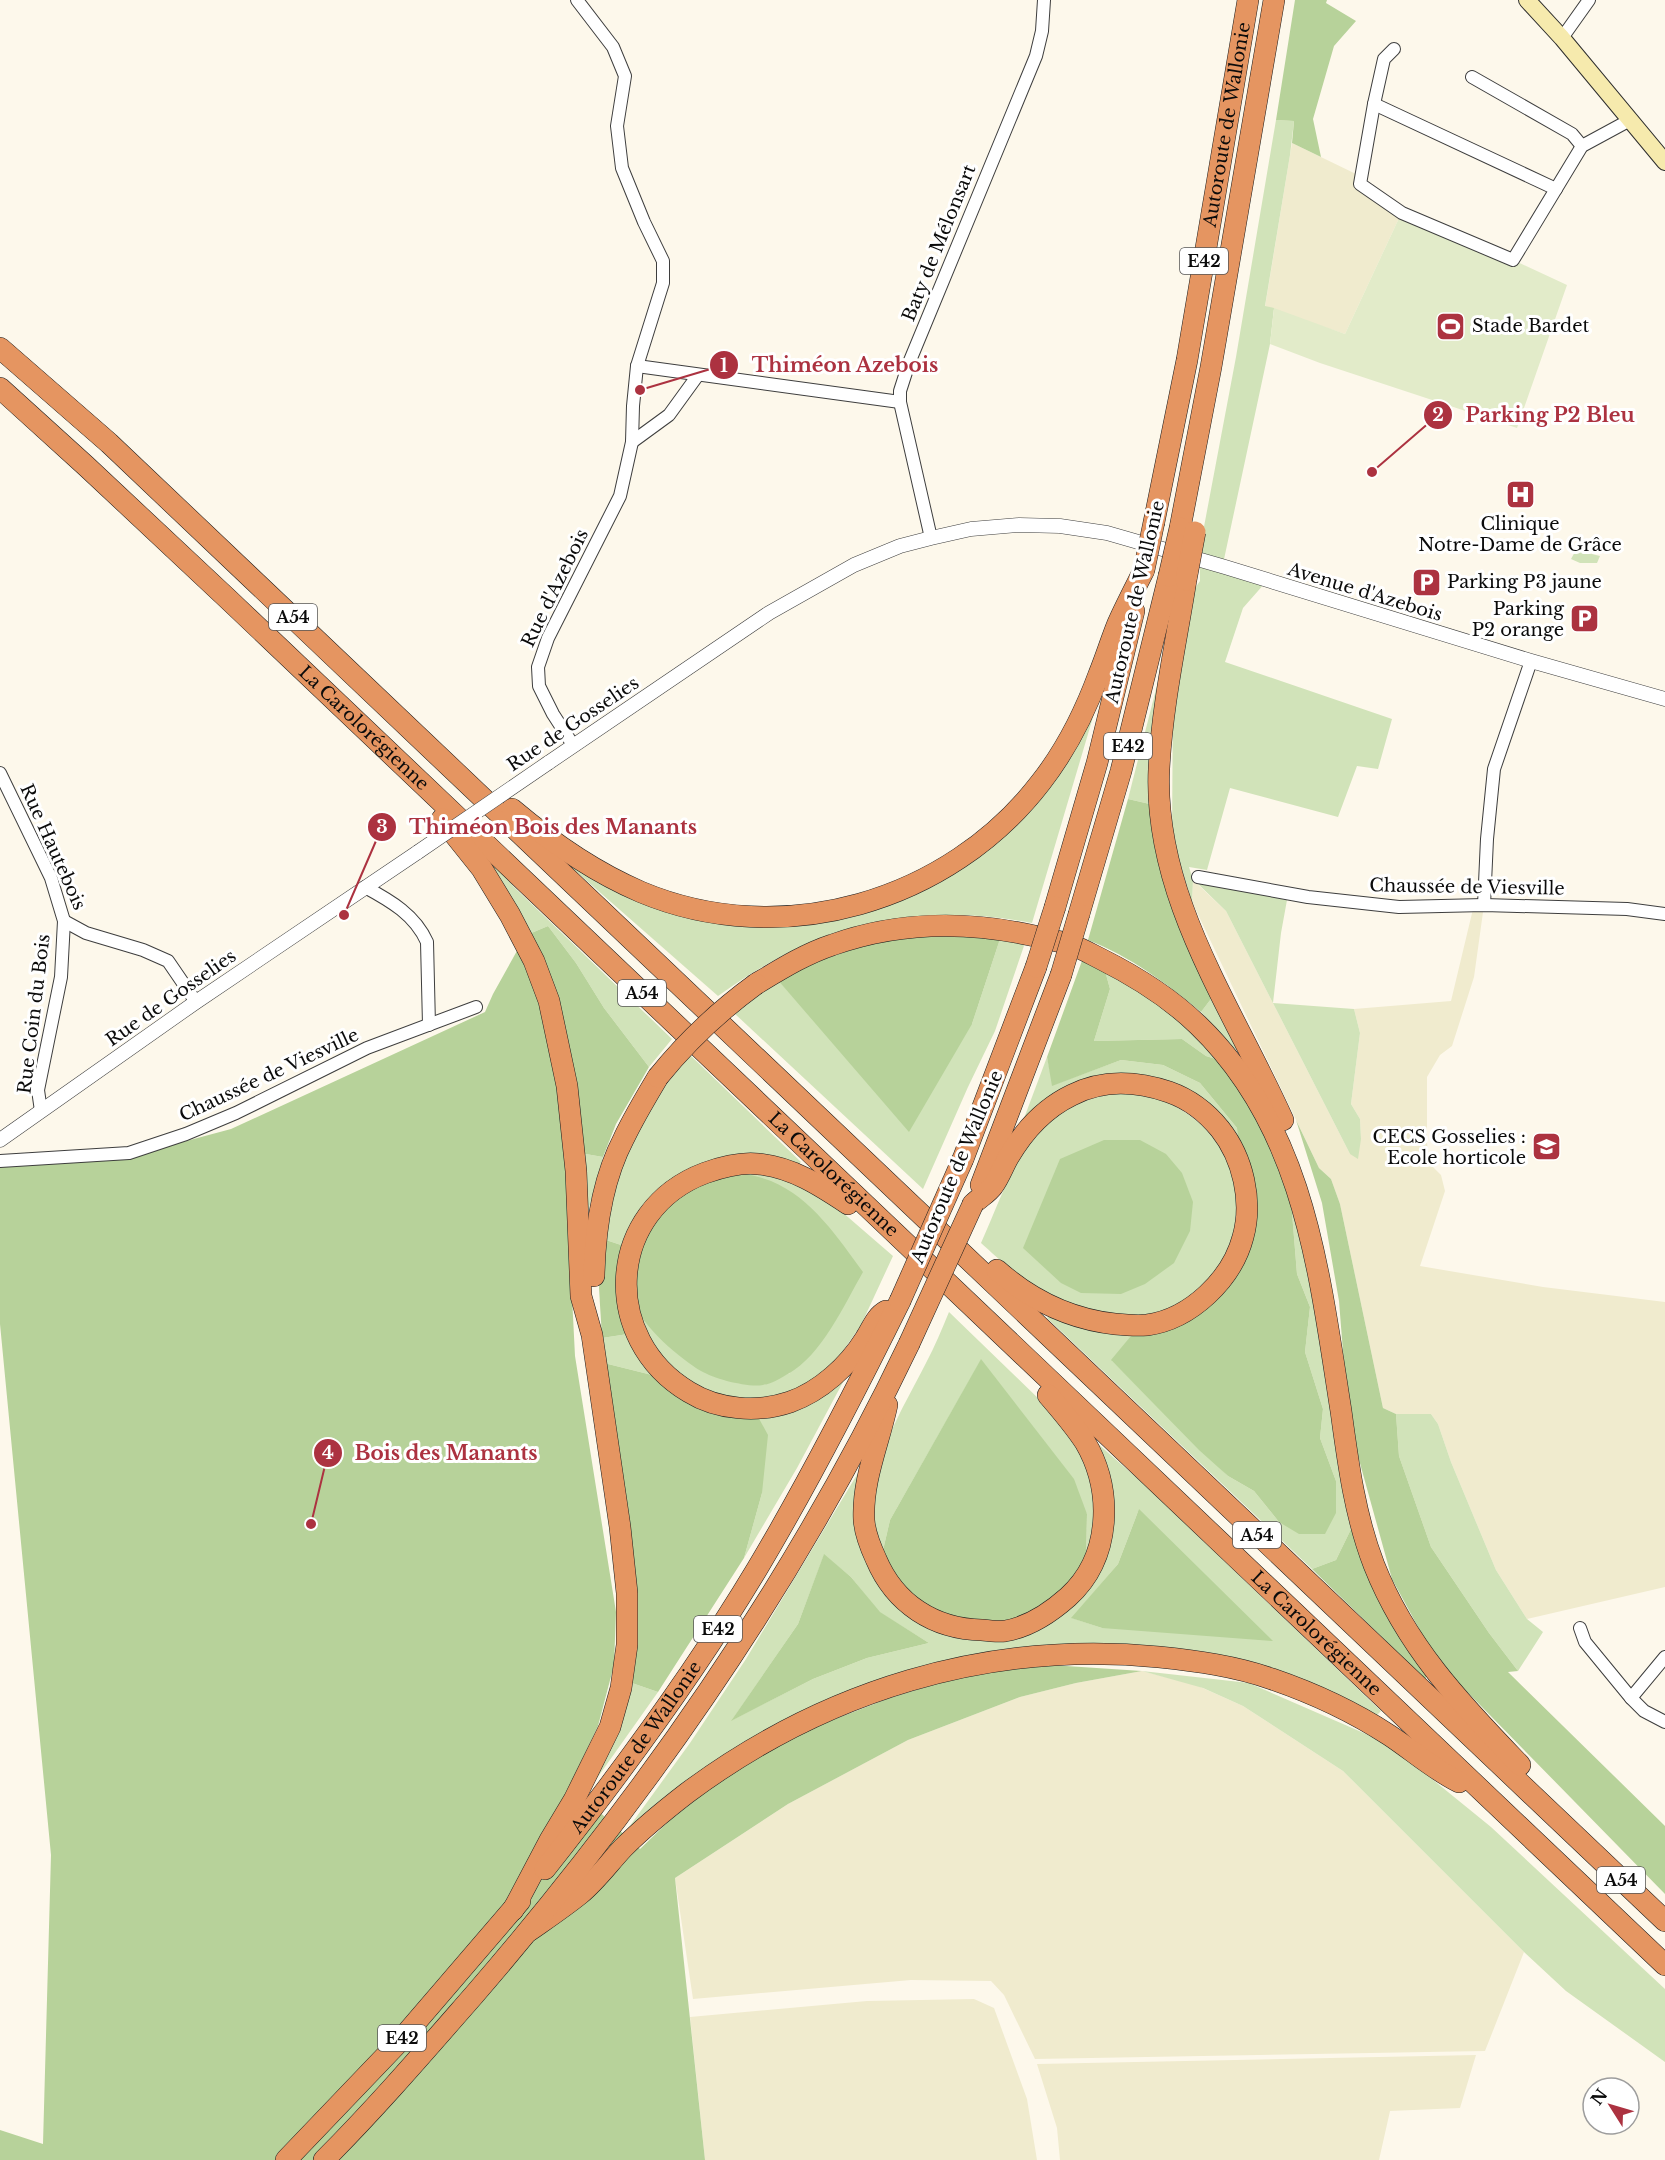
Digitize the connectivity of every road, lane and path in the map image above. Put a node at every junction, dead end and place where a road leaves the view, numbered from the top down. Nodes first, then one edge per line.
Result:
1 (577, 0) edge
2 (1044, 0) edge
3 (1248, 0) edge
4 (1275, 0) edge
5 (1527, 0) edge
6 (1589, 0) edge
7 (1562, 38) junction
8 (1394, 49) dead end
9 (1472, 77) dead end
10 (1374, 104) junction
11 (1630, 120) junction
12 (1582, 147) junction
13 (1665, 162) edge
14 (1556, 189) junction
15 (0, 348) edge
16 (637, 366) junction
17 (698, 375) junction
18 (0, 388) edge
19 (900, 402) junction
20 (632, 442) junction
21 (931, 538) junction
22 (1228, 568) joint
23 (1144, 570) junction
24 (1178, 578) junction
25 (1531, 661) junction
26 (1665, 699) edge
27 (573, 745) junction
28 (385, 749) junction
29 (0, 773) edge
30 (477, 792) junction
31 (1198, 877) dead end
32 (365, 887) junction
33 (1484, 905) junction
34 (1665, 914) edge
35 (64, 921) junction
36 (196, 1002) junction
37 (476, 1007) dead end
38 (429, 1025) junction
39 (41, 1111) junction
40 (0, 1140) edge
41 (0, 1161) edge
42 (988, 1183) junction
43 (1303, 1204) junction
44 (937, 1230) junction
45 (898, 1238) junction
46 (884, 1320) junction
47 (592, 1335) junction
48 (1013, 1346) junction
49 (891, 1380) junction
50 (1580, 1628) dead end
51 (1665, 1658) edge
52 (1630, 1698) junction
53 (1665, 1722) edge
54 (1487, 1795) junction
55 (1578, 1839) junction
56 (513, 1910) junction
57 (1665, 1921) edge
58 (529, 1931) junction
59 (1665, 1965) edge
60 (286, 2160) edge
61 (324, 2160) edge

1 - 16 street, Rue d'Azebois
2 - 19 street, Baty de Mélonsart
3 - 23 highway, Autoroute de Wallonie / E42, bridge
4 - 24 highway, Autoroute de Wallonie / E42, bridge
5 - 7 main road
6 - 7 street
7 - 11 main road
8 - 10 street
9 - 12 street
10 - 14 street
10 - 14 street
11 - 12 street
11 - 13 main road
12 - 14 street
15 - 30 highway, La Carolorégienne / A54
16 - 17 street
16 - 20 street, Rue d'Azebois
17 - 19 street
17 - 20 street
18 - 28 highway, La Carolorégienne / A54
19 - 21 street, Baty de Mélonsart
20 - 27 street, Rue d'Azebois
21 - 22 street, Rue de Gosselies
21 - 27 street, Rue de Gosselies
22 - 25 street, Avenue d'Azebois
23 - 30 highway
23 - 46 highway, Autoroute de Wallonie / E42, bridge
24 - 42 highway, Autoroute de Wallonie / E42, bridge
24 - 43 highway
25 - 26 street, Avenue d'Azebois
25 - 33 street
27 - 32 street, Rue de Gosselies, bridge
28 - 45 highway, La Carolorégienne / A54
28 - 47 highway
29 - 35 street, Rue Hautebois
30 - 44 highway, La Carolorégienne / A54
31 - 33 street, Chaussée de Viesville
32 - 36 street, Rue de Gosselies
32 - 38 street
33 - 34 street, Chaussée de Viesville
35 - 36 street, Rue Hautebois
35 - 39 street, Rue Coin du Bois
36 - 39 street, Rue de Gosselies
37 - 38 street, Chaussée de Viesville
38 - 41 street, Chaussée de Viesville
39 - 40 street, Rue de Gosselies
42 - 44 highway
42 - 49 highway, Autoroute de Wallonie / E42, bridge
43 - 47 highway, bridge
43 - 55 highway
44 - 55 highway, La Carolorégienne / A54
45 - 46 highway
45 - 48 highway, La Carolorégienne / A54
46 - 56 highway, Autoroute de Wallonie / E42
47 - 56 highway
48 - 49 highway
48 - 54 highway, La Carolorégienne / A54
49 - 58 highway, Autoroute de Wallonie / E42
50 - 52 street
51 - 52 street
52 - 53 street
54 - 58 highway
54 - 59 highway, La Carolorégienne / A54
55 - 57 highway, La Carolorégienne / A54
56 - 60 highway, Autoroute de Wallonie / E42
58 - 61 highway, Autoroute de Wallonie / E42

